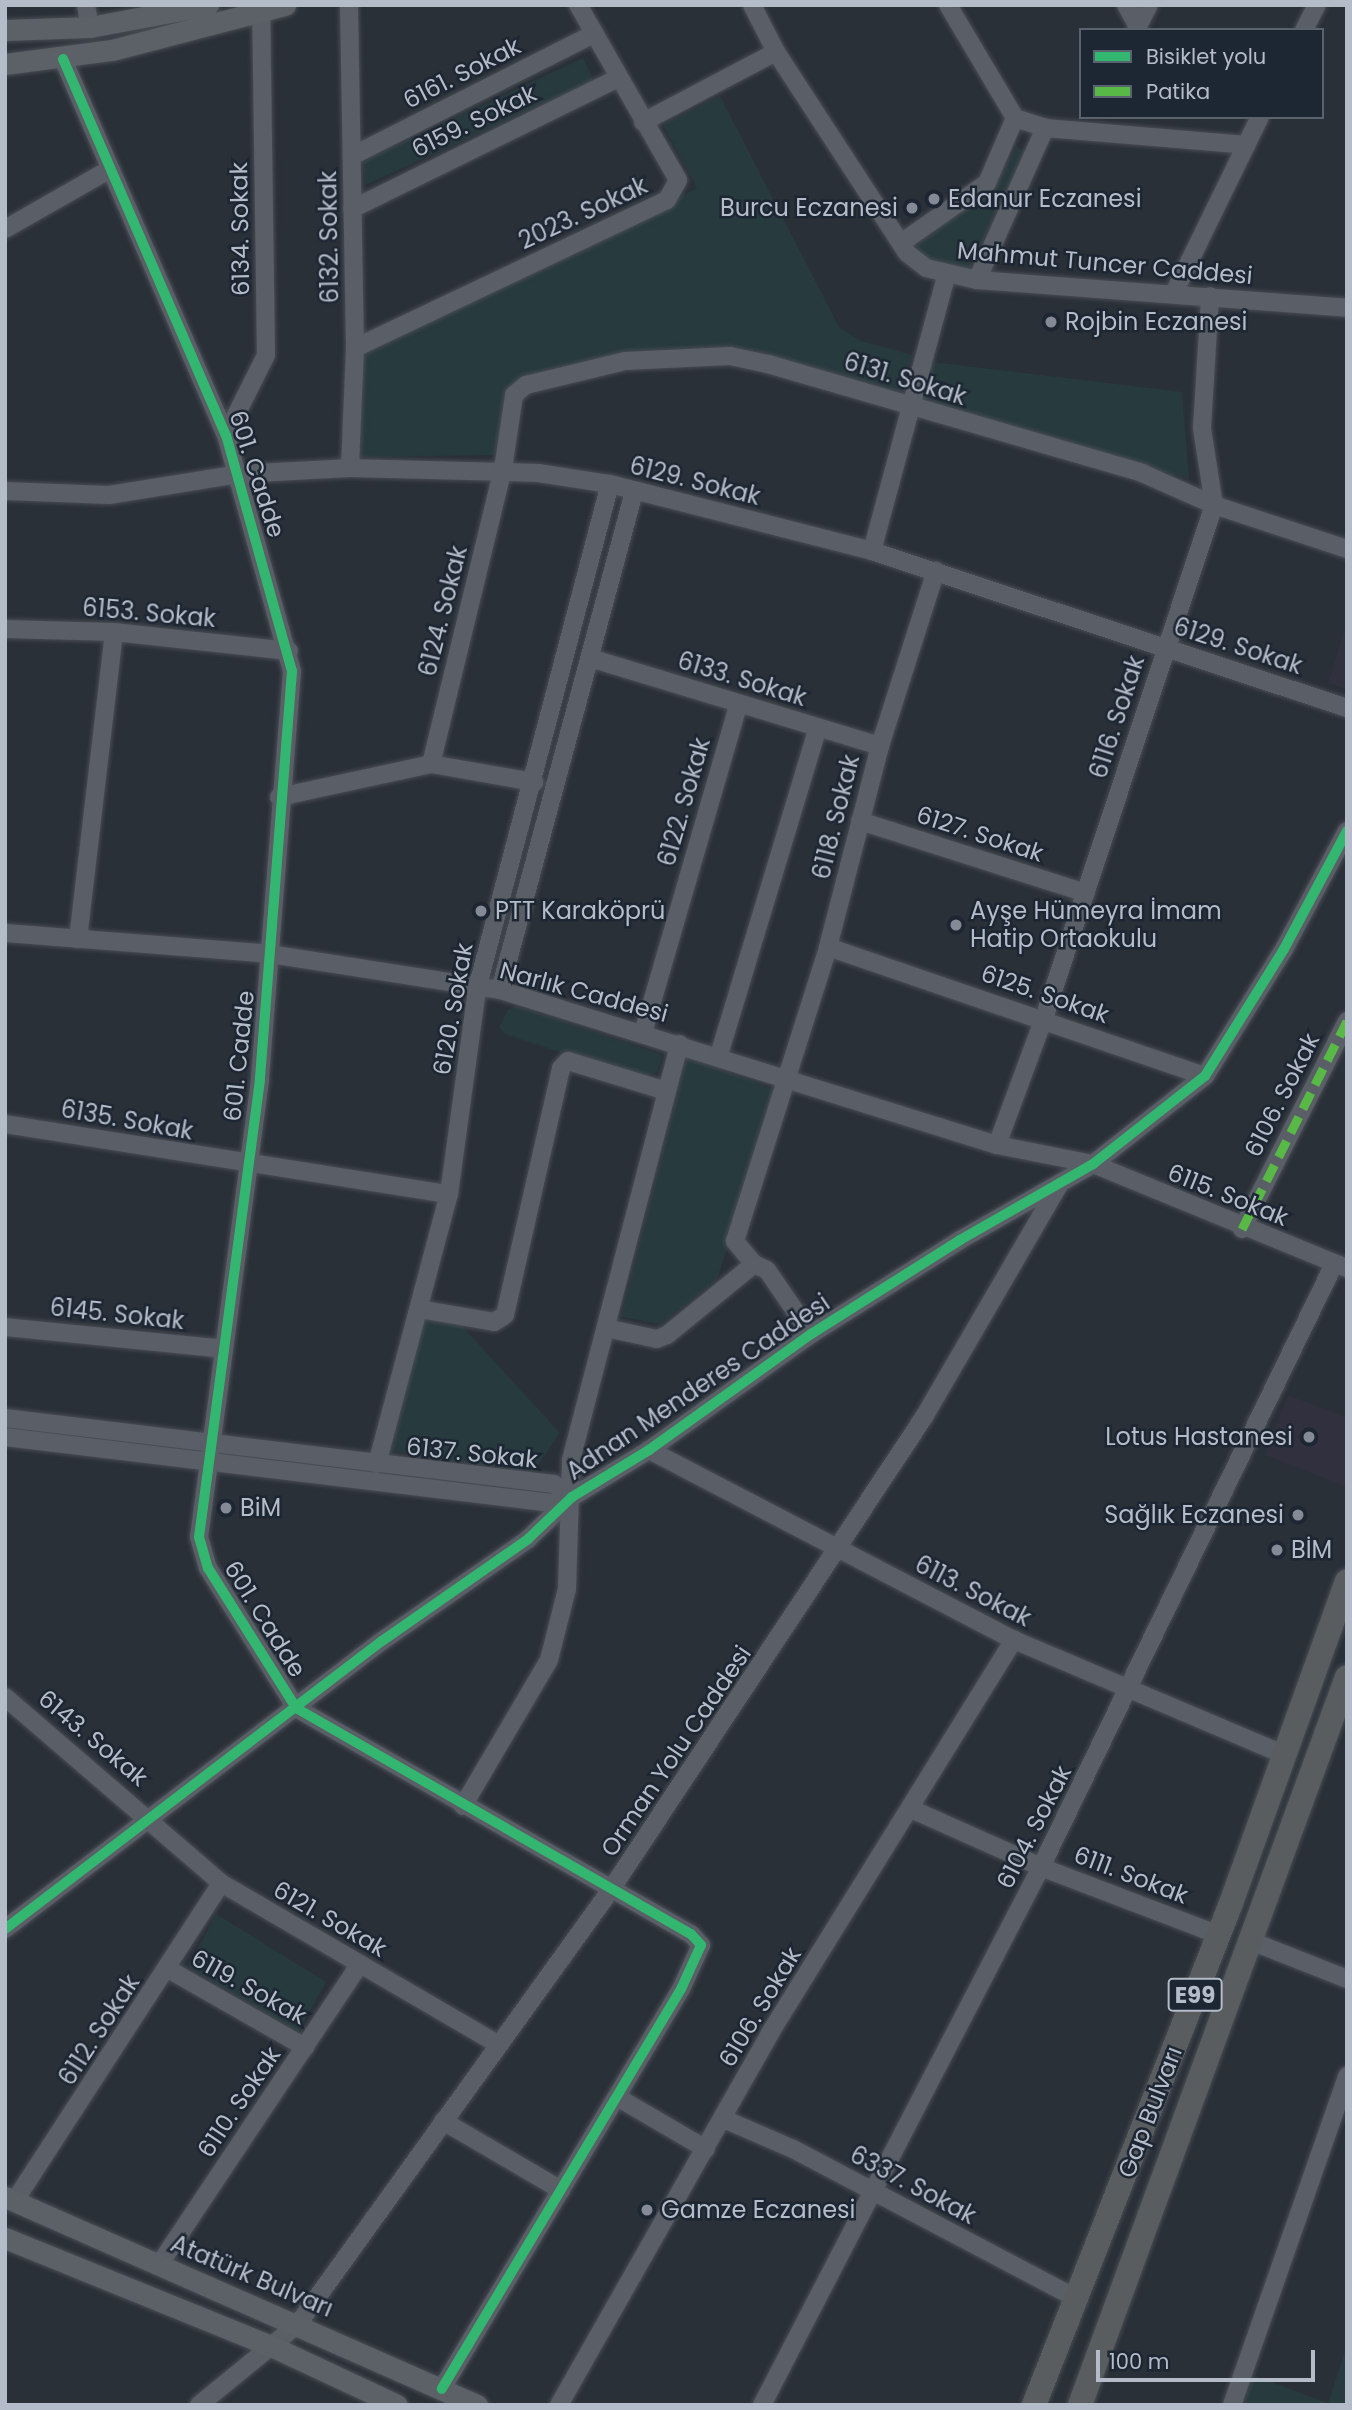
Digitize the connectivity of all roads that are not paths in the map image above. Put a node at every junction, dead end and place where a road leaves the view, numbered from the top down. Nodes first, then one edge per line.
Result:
1 (86, 5) edge
2 (208, 5) edge
3 (285, 5) edge
4 (349, 5) edge
5 (578, 5) edge
6 (752, 5) edge
7 (948, 5) edge
8 (1126, 5) edge
9 (1149, 5) edge
10 (1317, 5) edge
11 (261, 13) junction
12 (90, 27) junction
13 (1137, 28) edge
14 (1305, 28) edge
15 (5, 30) edge
16 (595, 33) junction
17 (776, 52) junction
18 (63, 59) junction
19 (5, 64) edge
20 (618, 78) junction
21 (1015, 118) junction
22 (1259, 119) edge
23 (643, 122) junction
24 (1091, 124) edge
25 (1045, 128) junction
26 (1246, 145) junction
27 (352, 156) junction
28 (110, 169) junction
29 (352, 209) junction
30 (5, 229) edge
31 (901, 243) junction
32 (946, 276) junction
33 (977, 279) junction
34 (1174, 293) junction
35 (1210, 296) junction
36 (1346, 306) edge
37 (355, 348) junction
38 (913, 406) junction
39 (226, 435) junction
40 (349, 468) junction
41 (503, 469) junction
42 (238, 474) junction
43 (610, 484) junction
44 (5, 491) edge
45 (634, 492) junction
46 (1214, 505) junction
47 (1347, 548) edge
48 (872, 551) junction
49 (936, 570) junction
50 (5, 629) edge
51 (114, 632) junction
52 (1165, 649) junction
53 (289, 651) junction
54 (590, 658) junction
55 (738, 705) junction
56 (1347, 708) edge
57 (818, 728) junction
58 (880, 746) junction
59 (431, 764) junction
60 (534, 782) junction
61 (279, 797) junction
62 (860, 821) junction
63 (1347, 831) edge
64 (1086, 893) junction
65 (5, 933) edge
66 (78, 939) junction
67 (828, 947) junction
68 (270, 954) junction
69 (477, 989) junction
70 (500, 990) junction
71 (1044, 1018) junction
72 (1347, 1021) edge
73 (643, 1033) junction
74 (679, 1044) junction
75 (719, 1055) junction
76 (1205, 1076) junction
77 (788, 1078) junction
78 (666, 1091) junction
79 (5, 1124) edge
80 (997, 1144) junction
81 (1093, 1164) junction
82 (248, 1166) junction
83 (1060, 1183) junction
84 (449, 1194) junction
85 (1242, 1229) junction
86 (754, 1264) junction
87 (1340, 1266) edge
88 (419, 1309) junction
89 (5, 1327) edge
90 (606, 1328) junction
91 (811, 1334) junction
92 (223, 1349) junction
93 (5, 1418) edge
94 (5, 1437) edge
95 (211, 1443) junction
96 (649, 1450) junction
97 (209, 1463) junction
98 (377, 1464) junction
99 (572, 1497) junction
100 (838, 1550) junction
101 (1347, 1581) edge
102 (1014, 1640) junction
103 (1347, 1677) edge
104 (1129, 1692) junction
105 (5, 1697) edge
106 (296, 1709) junction
107 (1285, 1755) junction
108 (463, 1806) junction
109 (911, 1810) junction
110 (150, 1817) junction
111 (1041, 1867) junction
112 (221, 1883) junction
113 (610, 1891) junction
114 (5, 1929) edge
115 (1219, 1935) junction
116 (1248, 1940) junction
117 (359, 1965) junction
118 (168, 1969) junction
119 (1347, 1979) edge
120 (498, 2045) junction
121 (305, 2047) junction
122 (1347, 2076) edge
123 (617, 2097) junction
124 (724, 2119) junction
125 (443, 2121) junction
126 (706, 2149) junction
127 (561, 2190) junction
128 (875, 2193) junction
129 (10, 2200) edge
130 (5, 2238) edge
131 (159, 2265) junction
132 (1077, 2299) junction
133 (298, 2324) junction
134 (269, 2345) junction
135 (442, 2389) junction
136 (199, 2405) edge
137 (397, 2405) edge
138 (477, 2405) edge
139 (559, 2405) edge
140 (762, 2405) edge
141 (1034, 2405) edge
142 (1080, 2405) edge
143 (1232, 2405) edge

1 - 12 street
2 - 12 main road
3 - 11 main road
4 - 27 street, 6132. Sokak
5 - 16 street, 2023. Sokak
6 - 17 street, Mahmut Tuncer Caddesi
7 - 21 street
8 - 13 street
9 - 13 street
10 - 14 street
11 - 18 main road
11 - 39 street, 6134. Sokak
12 - 15 main road
16 - 20 street, 2023. Sokak
16 - 27 street, 6161. Sokak
17 - 23 street
17 - 31 street, Mahmut Tuncer Caddesi
18 - 19 main road
18 - 28 street, 601. Cadde
20 - 23 street, 2023. Sokak
20 - 29 street, 6159. Sokak
21 - 25 street
21 - 31 street
22 - 26 street
23 - 37 street, 2023. Sokak
24 - 25 street
24 - 26 street
25 - 33 street
26 - 34 street
27 - 29 street, 6132. Sokak
28 - 30 street
28 - 39 street, 601. Cadde
29 - 37 street, 6132. Sokak
31 - 32 street, Mahmut Tuncer Caddesi
32 - 33 street, Mahmut Tuncer Caddesi
32 - 38 street
33 - 34 street, Mahmut Tuncer Caddesi
34 - 35 street, Mahmut Tuncer Caddesi
35 - 36 street, Mahmut Tuncer Caddesi
35 - 46 street, 6116. Sokak
37 - 40 street, 6132. Sokak
38 - 41 street, 6131. Sokak
38 - 46 street, 6131. Sokak
38 - 48 street
39 - 42 street, 601. Cadde
40 - 41 street, 6129. Sokak
40 - 42 street, 6129. Sokak
41 - 43 street, 6129. Sokak
41 - 59 street, 6124. Sokak
42 - 44 street, 6129. Sokak
42 - 53 street, 601. Cadde
43 - 45 street, 6129. Sokak
43 - 60 street, 6120. Sokak
45 - 48 street, 6129. Sokak
45 - 54 street
46 - 47 street, 6131. Sokak
46 - 52 street, 6116. Sokak
48 - 49 street, 6129. Sokak
49 - 52 street, 6129. Sokak
49 - 58 street, 6118. Sokak
50 - 51 street, 6153. Sokak
51 - 53 street, 6153. Sokak
51 - 66 street
52 - 56 street, 6129. Sokak
52 - 64 street, 6116. Sokak
53 - 61 street, 601. Cadde
54 - 55 street, 6133. Sokak
54 - 70 street
55 - 57 street, 6133. Sokak
55 - 73 street, 6122. Sokak
57 - 58 street, 6133. Sokak
57 - 75 street
58 - 62 street, 6118. Sokak
59 - 60 street
59 - 61 street
60 - 69 street, 6120. Sokak
61 - 68 street, 601. Cadde
62 - 64 street, 6127. Sokak
62 - 67 street, 6118. Sokak
63 - 76 street, Adnan Menderes Caddesi
64 - 71 street, 6116. Sokak
65 - 66 street, Narlık Caddesi
66 - 68 street, Narlık Caddesi
67 - 71 street, 6125. Sokak
67 - 77 street, 6118. Sokak
68 - 69 street, Narlık Caddesi
68 - 82 street, 601. Cadde
69 - 70 street, Narlık Caddesi
69 - 84 street, 6120. Sokak
70 - 73 street, Narlık Caddesi
71 - 76 street, 6125. Sokak
71 - 80 street, 6116. Sokak
72 - 85 street, 6106. Sokak
73 - 74 street, Narlık Caddesi
74 - 75 street, Narlık Caddesi
74 - 78 street
75 - 77 street, Narlık Caddesi
76 - 81 street, Adnan Menderes Caddesi
77 - 80 street, Narlık Caddesi
77 - 86 street, 6118. Sokak
78 - 88 street
78 - 90 street
79 - 82 street, 6135. Sokak
80 - 81 street, Narlık Caddesi
81 - 83 street, Adnan Menderes Caddesi
81 - 85 street, 6115. Sokak
82 - 84 street, 6135. Sokak
82 - 92 street, 601. Cadde
83 - 91 street, Adnan Menderes Caddesi
83 - 100 street, Orman Yolu Caddesi
84 - 88 street, 6120. Sokak
85 - 87 street, 6115. Sokak
86 - 90 street
86 - 91 street
87 - 104 street, 6104. Sokak
88 - 98 street, 6120. Sokak
89 - 92 street, 6145. Sokak
90 - 99 street
91 - 96 street, Adnan Menderes Caddesi
92 - 95 street, 601. Cadde
93 - 95 street, 6137. Sokak
94 - 97 street, 6137. Sokak
95 - 97 street, 601. Cadde
95 - 98 street, 6137. Sokak
96 - 99 street, Adnan Menderes Caddesi
96 - 100 street, 6113. Sokak
97 - 99 street, 6137. Sokak
97 - 106 street, 601. Cadde
98 - 99 street, 6137. Sokak
99 - 106 street, Adnan Menderes Caddesi
99 - 108 street
100 - 102 street, 6113. Sokak
100 - 113 street, Orman Yolu Caddesi
101 - 107 highway, Gap Bulvarı / E99
102 - 104 street, 6113. Sokak
102 - 109 street, 6106. Sokak
103 - 116 highway, Gap Bulvarı / E99
104 - 107 street, 6113. Sokak
104 - 111 street, 6104. Sokak
105 - 110 street, 6143. Sokak
106 - 108 street, 601. Cadde
106 - 110 street, Adnan Menderes Caddesi
107 - 115 highway, Gap Bulvarı / E99
108 - 113 street, 601. Cadde
109 - 111 street, 6111. Sokak
109 - 124 street, 6106. Sokak
110 - 112 street, 6121. Sokak
110 - 114 street, Adnan Menderes Caddesi
111 - 115 street, 6111. Sokak
111 - 128 street, 6104. Sokak
112 - 117 street, 6121. Sokak
112 - 118 street, 6112. Sokak
113 - 120 street, Orman Yolu Caddesi
113 - 123 street, 601. Cadde
115 - 132 highway, Gap Bulvarı / E99
116 - 119 street
116 - 142 highway, Gap Bulvarı / E99
117 - 120 street, 6121. Sokak
117 - 121 street, 6110. Sokak
118 - 121 street, 6119. Sokak
118 - 129 street, 6112. Sokak
120 - 125 street, Orman Yolu Caddesi
121 - 131 street, 6110. Sokak
122 - 143 street
123 - 126 street
123 - 127 street
124 - 126 street, 6106. Sokak
124 - 128 street, 6337. Sokak
125 - 127 street
125 - 133 street, Orman Yolu Caddesi
126 - 139 street, 6106. Sokak
127 - 135 street
128 - 132 street, 6337. Sokak
128 - 140 street, 6104. Sokak
129 - 131 main road, Atatürk Bulvarı
130 - 134 main road
131 - 133 main road, Atatürk Bulvarı
132 - 141 highway, Gap Bulvarı / E99
133 - 134 street, Orman Yolu Caddesi
133 - 135 main road, Atatürk Bulvarı
134 - 136 street, Orman Yolu Caddesi
134 - 137 main road
135 - 138 main road, Atatürk Bulvarı

